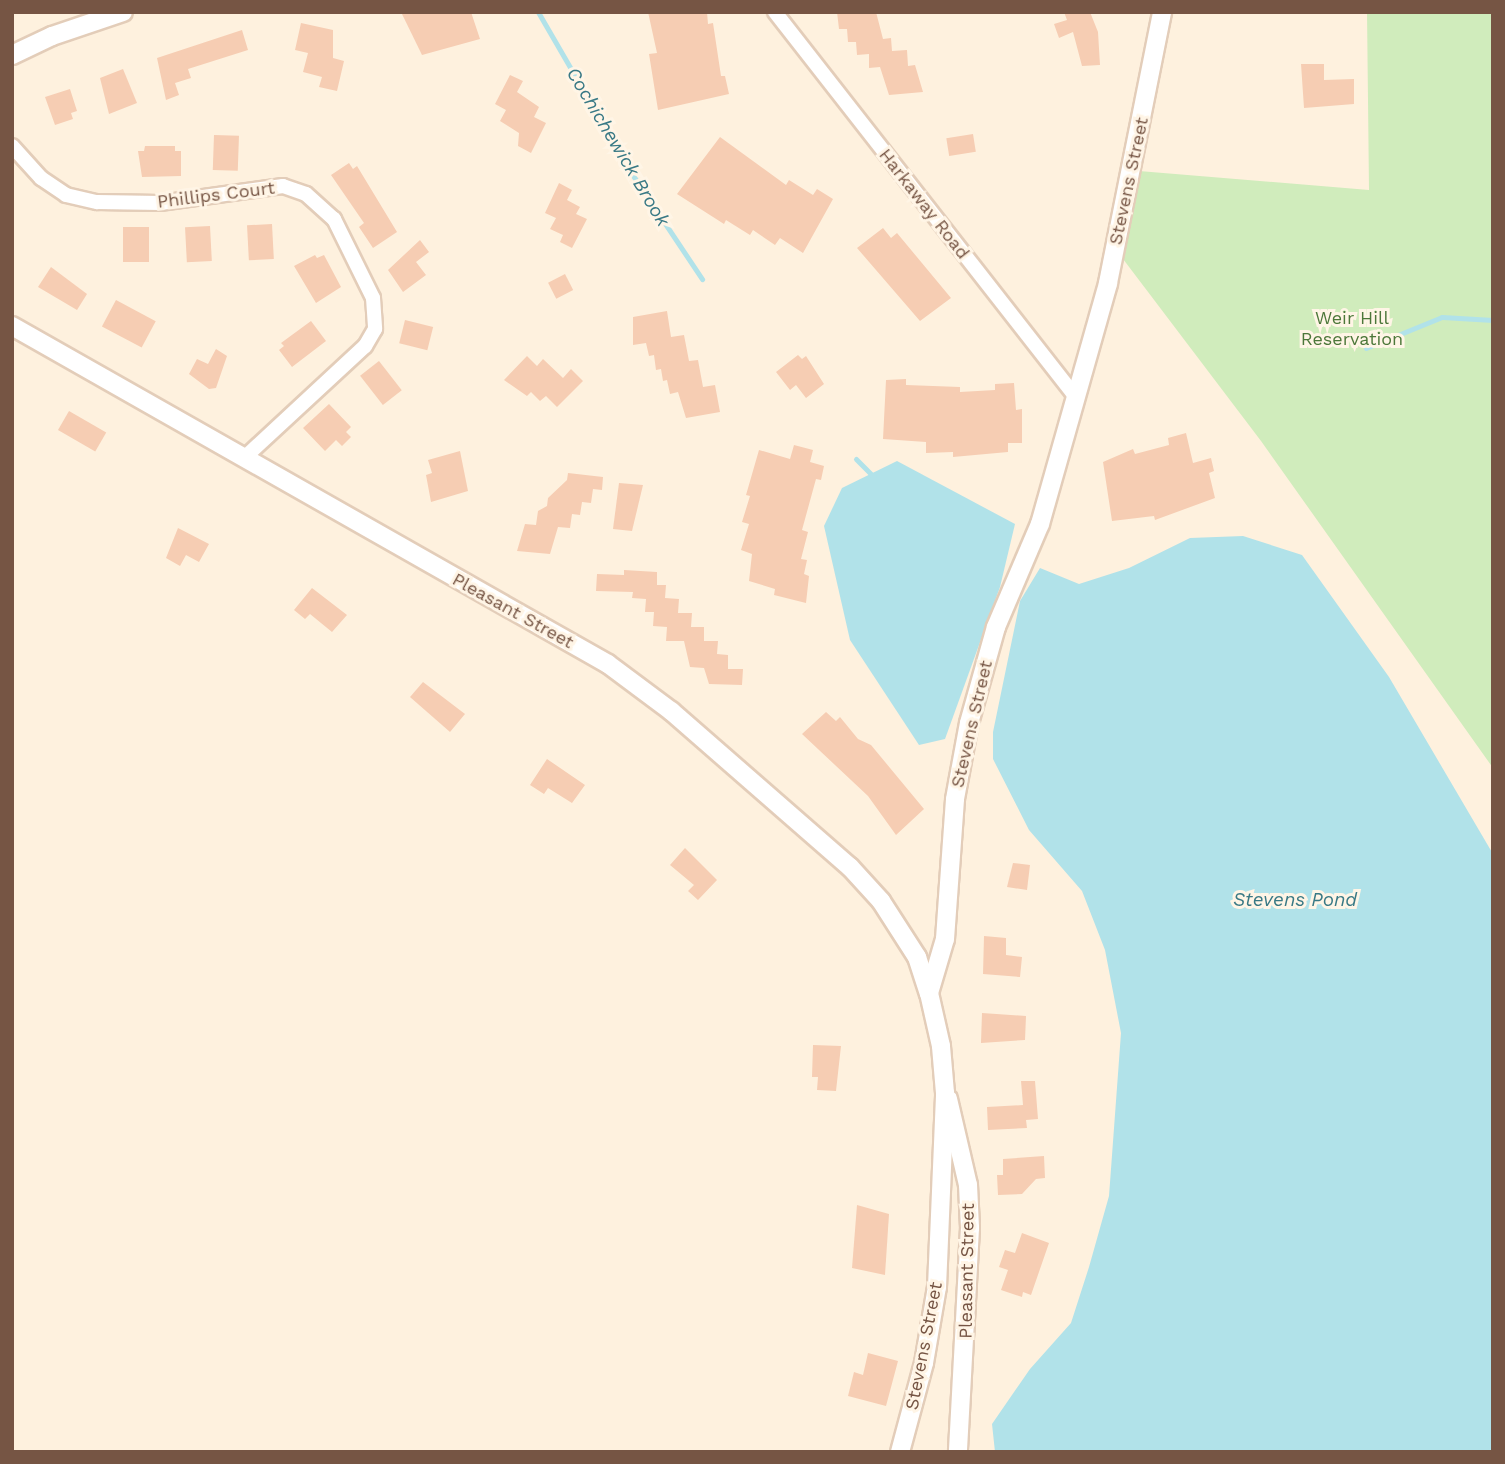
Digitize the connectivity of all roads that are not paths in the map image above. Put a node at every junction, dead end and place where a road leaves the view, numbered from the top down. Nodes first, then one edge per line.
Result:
1 (123, 12) edge
2 (775, 12) edge
3 (1162, 12) edge
4 (12, 55) edge
5 (12, 146) edge
6 (12, 326) edge
7 (1075, 396) junction
8 (243, 459) junction
9 (929, 993) junction
10 (945, 1093) junction
11 (900, 1452) edge
12 (958, 1452) edge

1 - 4 street
2 - 7 street, Harkaway Road
3 - 7 street, Stevens Street
5 - 8 street, Phillips Court
6 - 8 street, Pleasant Street
7 - 9 street, Stevens Street
8 - 9 street, Pleasant Street
9 - 10 street, Stevens Street
10 - 11 street, Stevens Street
10 - 12 street, Pleasant Street

